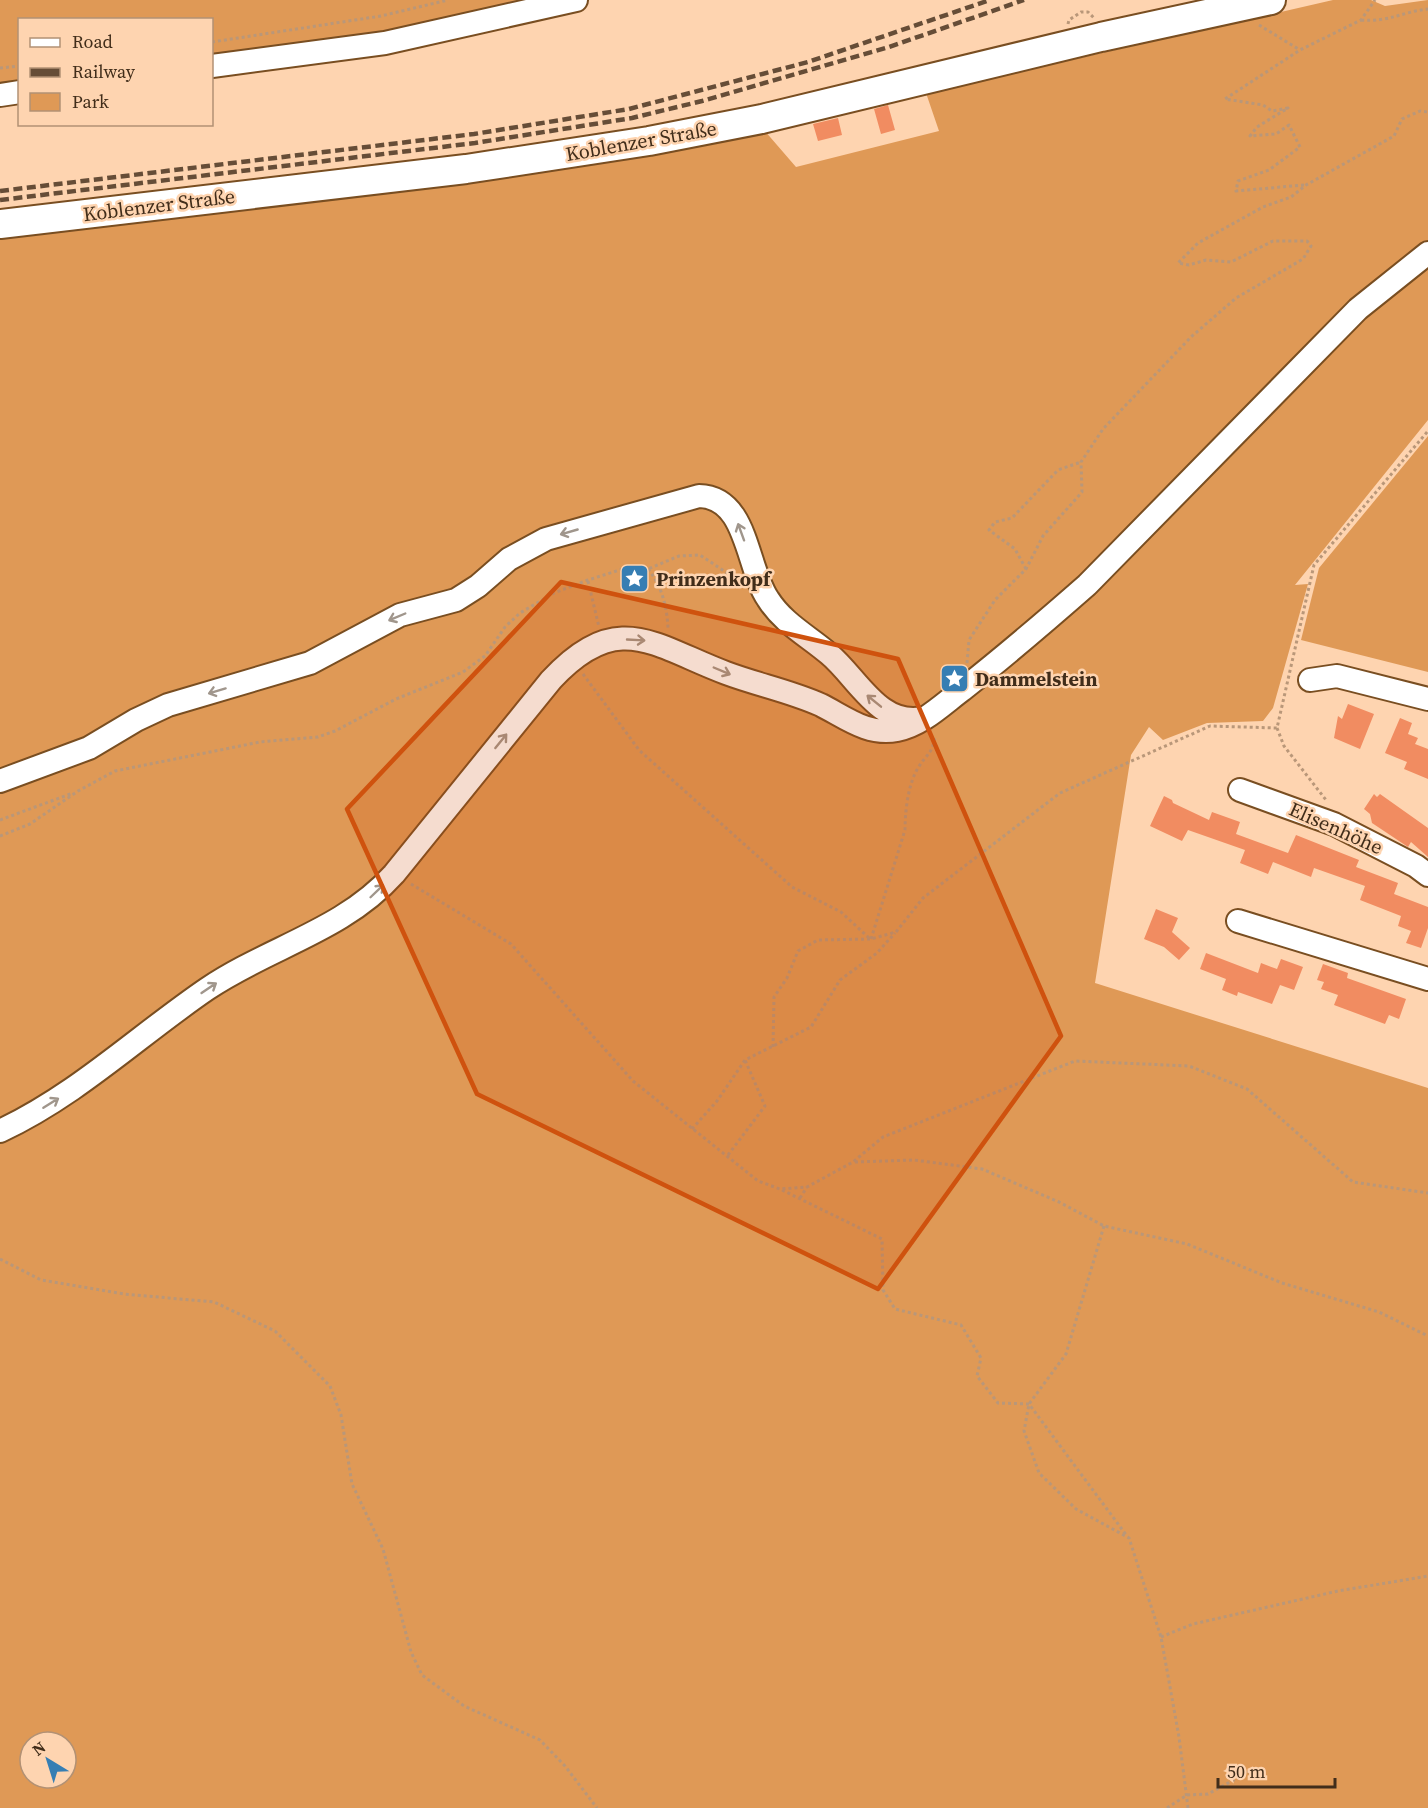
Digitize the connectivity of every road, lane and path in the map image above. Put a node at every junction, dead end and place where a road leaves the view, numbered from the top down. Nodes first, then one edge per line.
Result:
1 (448, 0) edge
2 (576, 0) edge
3 (1375, 0) edge
4 (1428, 9) edge
5 (1266, 10) edge
6 (1361, 20) junction
7 (1095, 21) dead end
8 (1068, 27) dead end
9 (213, 42) edge
10 (1300, 50) junction
11 (18, 66) edge
12 (213, 66) edge
13 (0, 68) edge
14 (18, 92) edge
15 (0, 95) edge
16 (1428, 112) edge
17 (1306, 185) junction
18 (0, 224) edge
19 (1428, 254) edge
20 (1428, 431) edge
21 (1081, 462) junction
22 (648, 569) junction
23 (1026, 569) junction
24 (588, 580) junction
25 (760, 587) junction
26 (603, 643) junction
27 (668, 647) junction
28 (573, 660) junction
29 (967, 664) dead end
30 (1310, 680) dead end
31 (1428, 699) edge
32 (933, 713) junction
33 (1277, 729) junction
34 (0, 780) edge
35 (1240, 790) dead end
36 (78, 791) junction
37 (0, 820) edge
38 (1334, 824) junction
39 (0, 836) edge
40 (394, 874) junction
41 (1428, 875) edge
42 (1238, 921) dead end
43 (896, 932) junction
44 (871, 939) junction
45 (1428, 979) edge
46 (773, 1047) junction
47 (745, 1060) junction
48 (692, 1129) junction
49 (0, 1131) edge
50 (727, 1155) junction
51 (854, 1162) junction
52 (807, 1187) junction
53 (780, 1189) junction
54 (1428, 1193) edge
55 (799, 1198) junction
56 (1104, 1226) junction
57 (0, 1259) edge
58 (1428, 1336) edge
59 (1029, 1404) junction
60 (1129, 1538) junction
61 (1428, 1576) edge
62 (1161, 1637) junction
63 (1252, 1770) dead end
64 (1187, 1795) junction
65 (597, 1808) edge
66 (1167, 1808) edge
67 (1188, 1808) edge

1 - 9 path
2 - 12 street
3 - 6 path
4 - 6 path
5 - 10 path
5 - 18 main road, Koblenzer Straße
6 - 10 path
7 - 8 path
10 - 17 path
11 - 13 path
14 - 15 street
16 - 17 path
17 - 21 path
19 - 32 street
20 - 33 path
21 - 23 path
21 - 23 path
22 - 24 path
22 - 25 path
22 - 27 path
23 - 29 path
24 - 26 path
24 - 36 path
32 -> 25 street
25 -> 34 street
26 -> 27 street
26 - 28 street
27 -> 32 street
40 -> 28 street
28 - 44 path
30 - 31 street
32 - 44 path
33 - 38 path
33 - 43 path
35 - 38 street, Elisenhöhe
36 - 37 path
36 - 39 path
38 - 41 street, Elisenhöhe
40 - 48 path
49 -> 40 street
42 - 45 street
43 - 44 path
43 - 46 path
44 - 46 path
46 - 47 path
47 - 48 path
47 - 50 path
48 - 50 path
50 - 53 path
51 - 52 path
51 - 54 path
51 - 56 path
52 - 53 path
52 - 55 path
53 - 55 path
55 - 59 path
56 - 58 path
56 - 59 path
57 - 65 path
59 - 60 path
59 - 60 path
60 - 62 path
61 - 62 path
62 - 64 path
63 - 64 path
64 - 66 path
64 - 67 path

